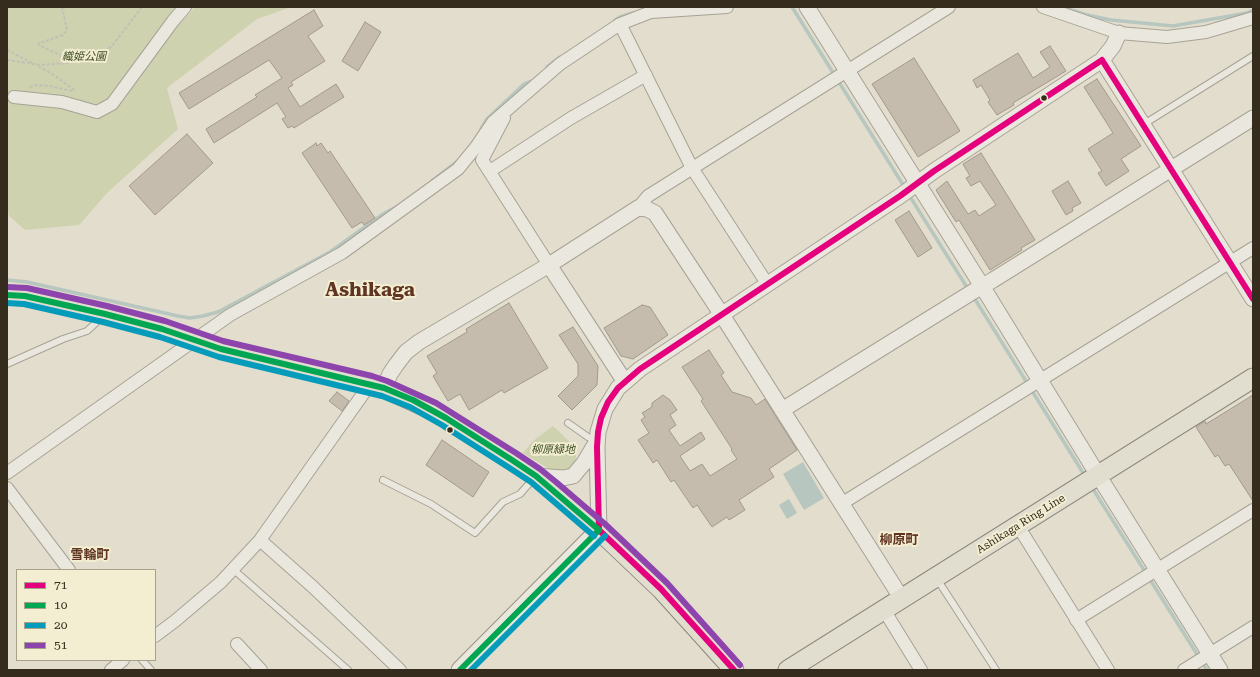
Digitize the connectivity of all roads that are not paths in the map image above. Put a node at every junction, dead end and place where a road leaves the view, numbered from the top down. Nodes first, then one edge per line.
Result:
1 (185, 7) edge
2 (727, 7) edge
3 (807, 7) edge
4 (949, 7) edge
5 (1043, 7) edge
6 (1253, 18) edge
7 (620, 24) junction
8 (1119, 33) junction
9 (1253, 56) edge
10 (1102, 60) junction
11 (847, 70) junction
12 (646, 75) junction
13 (14, 98) dead end
14 (509, 109) junction
15 (1253, 118) edge
16 (1144, 124) junction
17 (692, 168) junction
18 (1171, 168) junction
19 (490, 171) junction
20 (917, 184) junction
21 (638, 208) junction
22 (1253, 248) edge
23 (1231, 262) junction
24 (549, 265) junction
25 (768, 285) junction
26 (982, 286) junction
27 (7, 295) edge
28 (1253, 299) edge
29 (105, 314) junction
30 (722, 314) junction
31 (194, 340) junction
32 (7, 364) edge
33 (1253, 378) edge
34 (1040, 380) junction
35 (625, 382) junction
36 (377, 386) junction
37 (782, 410) junction
38 (568, 423) dead end
39 (597, 440) junction
40 (7, 473) edge
41 (1098, 475) junction
42 (536, 476) junction
43 (383, 480) dead end
44 (7, 488) edge
45 (841, 504) junction
46 (1253, 510) edge
47 (1018, 526) junction
48 (599, 530) junction
49 (260, 540) junction
50 (68, 569) edge
51 (1157, 569) junction
52 (234, 570) junction
53 (936, 577) junction
54 (902, 599) junction
55 (884, 610) junction
56 (1076, 620) junction
57 (1253, 627) edge
58 (156, 635) edge
59 (237, 644) dead end
60 (1210, 654) junction
61 (122, 661) edge
62 (143, 661) edge
63 (111, 670) edge
64 (151, 670) edge
65 (261, 670) edge
66 (348, 670) edge
67 (400, 670) edge
68 (460, 670) edge
69 (734, 670) edge
70 (788, 670) edge
71 (921, 670) edge
72 (996, 670) edge
73 (1108, 670) edge
74 (1184, 670) edge
75 (1220, 670) edge

1 - 13 street
2 - 7 street
3 - 11 street
4 - 11 street
5 - 8 street
6 - 8 street
7 - 12 street
7 - 14 street
8 - 10 street
9 - 16 lane
10 - 16 street
10 - 20 street
11 - 17 street
11 - 20 street
12 - 17 street
12 - 19 street
14 - 19 street
14 - 31 street
15 - 18 street
16 - 18 street
17 - 21 street
17 - 25 street
18 - 23 street
18 - 26 street
19 - 24 street
20 - 25 street
20 - 26 street
21 - 24 street
21 - 30 street
22 - 23 street
23 - 28 street
23 - 34 street
24 - 35 street
24 - 36 street
25 - 30 street
26 - 34 street
26 - 37 street
27 - 29 main road
29 - 31 main road
29 - 32 lane
30 - 35 street
30 - 37 street
31 - 36 main road
31 - 40 street
33 - 41 main road, Ashikaga Ring Line
34 - 41 street
34 - 45 street
35 - 39 street
36 - 42 main road
36 - 49 street
37 - 45 street
38 - 39 lane
39 - 42 street
39 - 48 street
41 - 47 main road, Ashikaga Ring Line
41 - 51 street
42 - 43 lane
42 - 48 main road
44 - 50 street
45 - 54 street
46 - 51 street
47 - 53 main road, Ashikaga Ring Line
47 - 56 street
48 - 68 main road
48 - 69 main road
49 - 52 street
49 - 67 street
51 - 56 street
51 - 60 street
52 - 58 street
52 - 66 lane
53 - 54 main road, Ashikaga Ring Line
53 - 72 lane
54 - 55 main road, Ashikaga Ring Line
55 - 70 main road, Ashikaga Ring Line
55 - 71 street
56 - 73 street
57 - 60 street
59 - 65 street
60 - 74 street
60 - 75 street
61 - 63 street
62 - 64 lane

